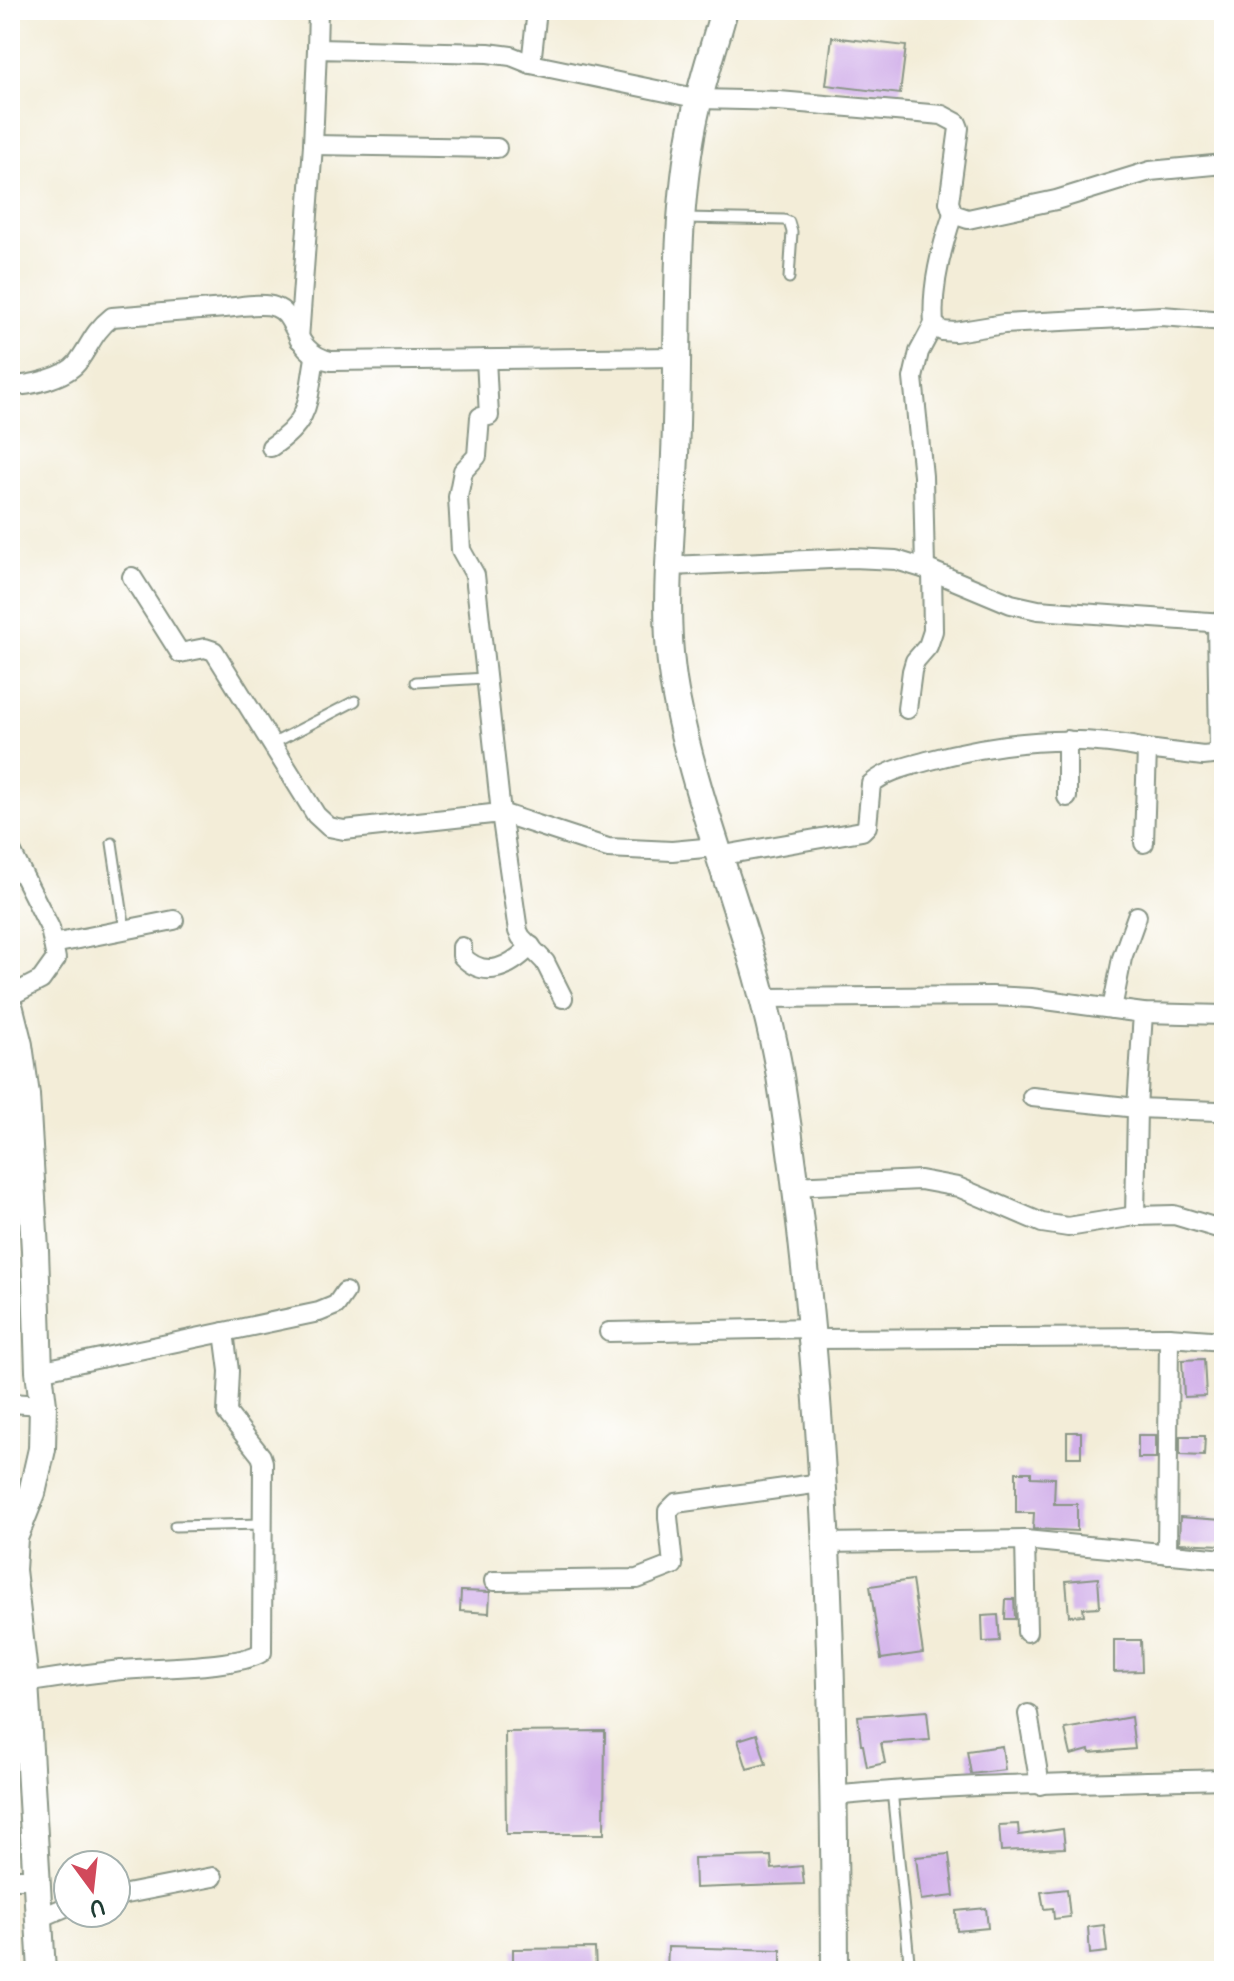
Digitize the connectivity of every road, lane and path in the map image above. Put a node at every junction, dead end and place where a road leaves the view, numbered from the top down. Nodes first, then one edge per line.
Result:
1 (318, 10) edge
2 (537, 10) edge
3 (724, 10) edge
4 (317, 49) junction
5 (531, 64) junction
6 (700, 99) junction
7 (313, 145) junction
8 (497, 148) dead end
9 (1224, 164) edge
10 (953, 214) junction
11 (681, 218) junction
12 (789, 278) dead end
13 (1224, 321) edge
14 (934, 324) junction
15 (299, 339) junction
16 (678, 357) junction
17 (315, 358) junction
18 (486, 359) junction
19 (10, 386) edge
20 (271, 447) dead end
21 (670, 566) junction
22 (928, 570) junction
23 (132, 577) dead end
24 (1220, 622) edge
25 (486, 678) junction
26 (416, 682) dead end
27 (355, 701) dead end
28 (907, 709) dead end
29 (1067, 740) junction
30 (272, 744) junction
31 (1147, 749) junction
32 (1067, 797) dead end
33 (501, 813) junction
34 (112, 843) dead end
35 (1144, 843) dead end
36 (10, 849) edge
37 (716, 851) junction
38 (1137, 916) dead end
39 (174, 920) dead end
40 (125, 930) junction
41 (53, 944) junction
42 (531, 946) junction
43 (462, 947) dead end
44 (10, 996) edge
45 (563, 998) dead end
46 (765, 998) junction
47 (10, 1009) edge
48 (1112, 1009) junction
49 (1143, 1013) junction
50 (1224, 1015) edge
51 (1032, 1097) dead end
52 (1137, 1108) junction
53 (1217, 1111) dead end
54 (794, 1186) junction
55 (1135, 1216) junction
56 (1224, 1230) edge
57 (345, 1292) dead end
58 (224, 1332) junction
59 (609, 1332) dead end
60 (812, 1334) junction
61 (1169, 1337) junction
62 (1224, 1341) edge
63 (39, 1371) junction
64 (10, 1403) edge
65 (43, 1405) junction
66 (821, 1483) junction
67 (262, 1524) junction
68 (175, 1526) dead end
69 (1025, 1540) junction
70 (824, 1543) junction
71 (1167, 1554) junction
72 (1224, 1559) edge
73 (494, 1581) dead end
74 (1027, 1632) dead end
75 (18, 1684) edge
76 (1028, 1714) dead end
77 (1224, 1779) edge
78 (1040, 1785) junction
79 (892, 1790) junction
80 (834, 1796) junction
81 (213, 1877) dead end
82 (10, 1879) edge
83 (38, 1879) junction
84 (132, 1893) edge
85 (52, 1913) edge
86 (40, 1918) junction
87 (42, 1971) edge
88 (835, 1971) edge
89 (910, 1971) edge

1 - 4 street
2 - 5 street
3 - 6 street
4 - 5 street
4 - 7 street
5 - 6 street
6 - 10 street
6 - 11 street
7 - 8 street
7 - 15 street
9 - 10 street
10 - 14 street
11 - 12 lane
11 - 16 street
13 - 14 street
14 - 22 street
15 - 17 street
15 - 19 street
16 - 18 street
16 - 21 street
17 - 18 street
17 - 20 street
18 - 25 street
21 - 22 street
21 - 37 street
22 - 24 street
22 - 28 street
23 - 30 street
24 - 31 street
25 - 26 lane
25 - 33 street
27 - 30 lane
29 - 31 street
29 - 32 street
29 - 37 street
30 - 33 street
31 - 35 street
33 - 37 street
33 - 42 street
34 - 40 lane
36 - 41 street
37 - 46 street
38 - 48 street
39 - 40 street
40 - 41 street
41 - 44 street
42 - 43 street
42 - 45 street
46 - 48 street
46 - 54 street
47 - 63 street
48 - 49 street
49 - 50 street
49 - 52 street
51 - 52 street
52 - 53 street
52 - 55 street
54 - 55 street
54 - 60 street
55 - 56 street
57 - 58 street
58 - 63 street
58 - 67 street
59 - 60 street
60 - 61 street
60 - 66 street
61 - 62 street
61 - 71 street
63 - 65 street
64 - 65 street
65 - 75 street
66 - 70 street
66 - 73 street
67 - 68 lane
67 - 75 street
69 - 70 street
69 - 71 street
69 - 74 street
70 - 80 street
71 - 72 street
75 - 83 street
76 - 78 street
77 - 78 street
78 - 79 street
79 - 80 street
79 - 89 lane
80 - 88 street
81 - 84 street
82 - 83 street
83 - 86 street
85 - 86 street
86 - 87 street

